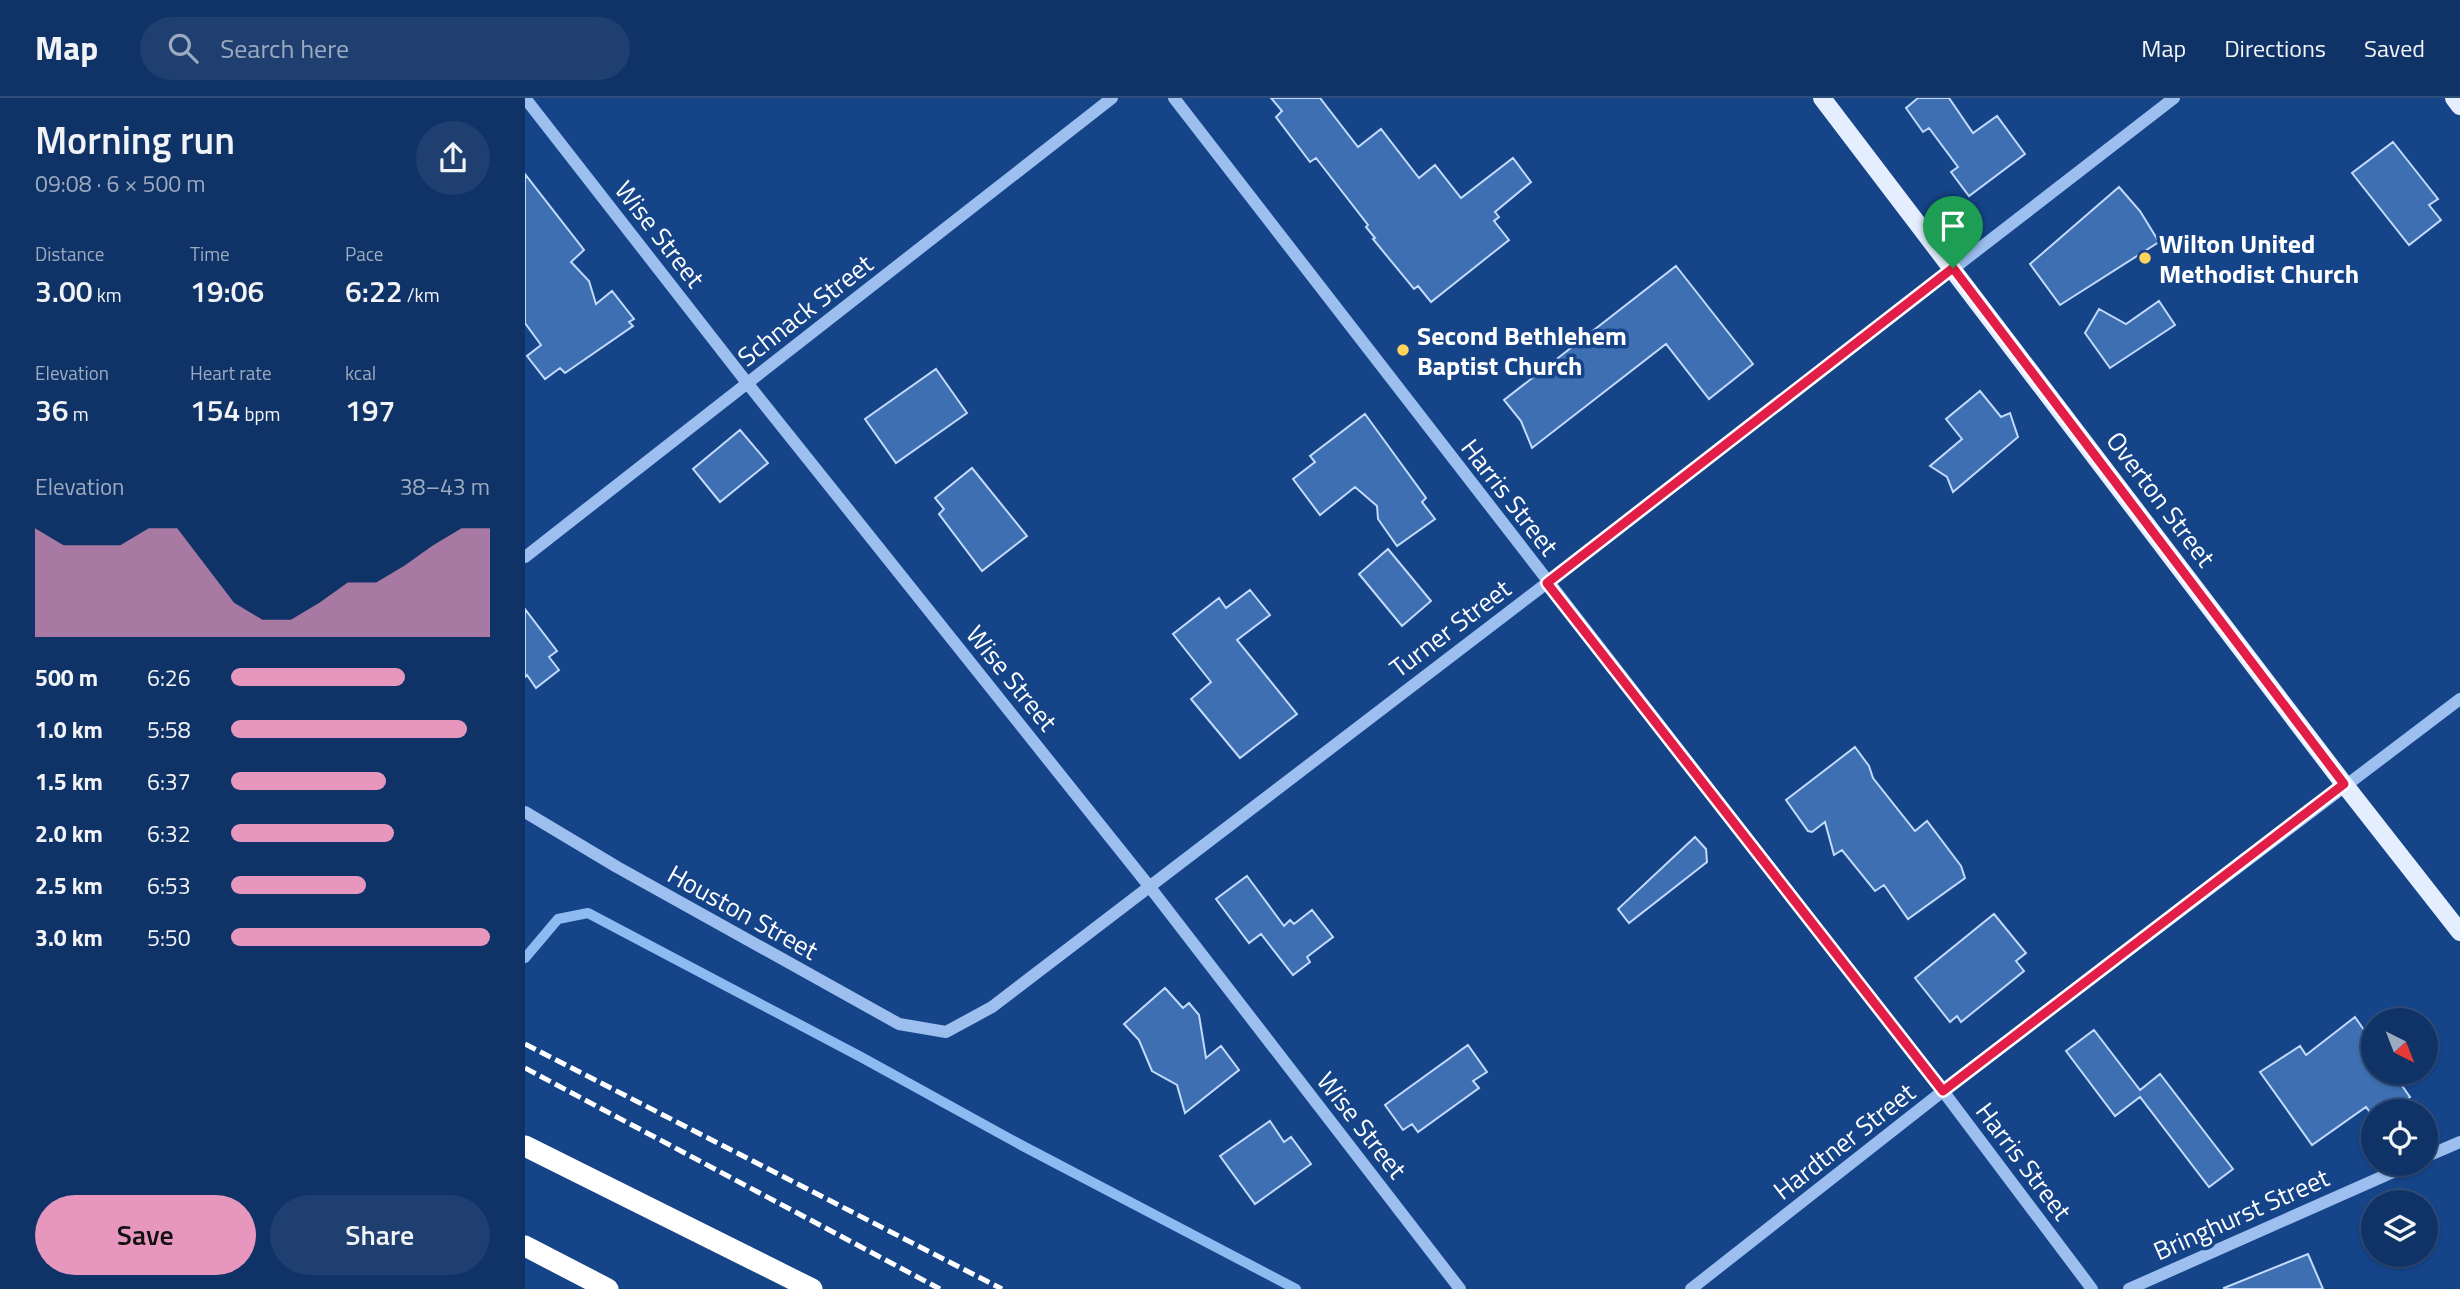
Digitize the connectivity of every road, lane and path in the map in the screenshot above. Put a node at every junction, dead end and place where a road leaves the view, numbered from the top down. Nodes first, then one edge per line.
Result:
1 (525, 98) edge
2 (1112, 98) edge
3 (1174, 98) edge
4 (1822, 98) edge
5 (2174, 98) edge
6 (2454, 98) edge
7 (2460, 106) edge
8 (1953, 268) junction
9 (748, 384) junction
10 (525, 556) edge
11 (1547, 583) junction
12 (2460, 699) edge
13 (2344, 784) junction
14 (525, 812) edge
15 (1149, 886) junction
16 (2460, 932) edge
17 (946, 1032) joint
18 (1943, 1091) junction
19 (2460, 1142) edge
20 (525, 1146) edge
21 (2438, 1151) edge
22 (2384, 1176) edge
23 (525, 1246) edge
24 (608, 1289) edge
25 (812, 1289) edge
26 (1459, 1289) edge
27 (1691, 1289) edge
28 (2092, 1289) edge
29 (2129, 1289) edge

1 - 9 street, Wise Street
2 - 9 street, Schnack Street
3 - 11 street, Harris Street
4 - 8 main road, Overton Street
5 - 8 street, Turner Street
6 - 7 main road
8 - 11 street, Turner Street
8 - 13 main road, Overton Street
9 - 10 street, Schnack Street
9 - 15 street, Wise Street
11 - 15 street, Turner Street
11 - 18 street, Harris Street
12 - 13 street, Hardtner Street
13 - 16 main road, Overton Street
13 - 18 street, Hardtner Street
14 - 17 street, Houston Street
15 - 17 street, Turner Street
15 - 26 street, Wise Street
18 - 27 street, Hardtner Street
18 - 28 street, Harris Street
19 - 21 street
20 - 25 highway
22 - 29 street, Bringhurst Street
23 - 24 highway

